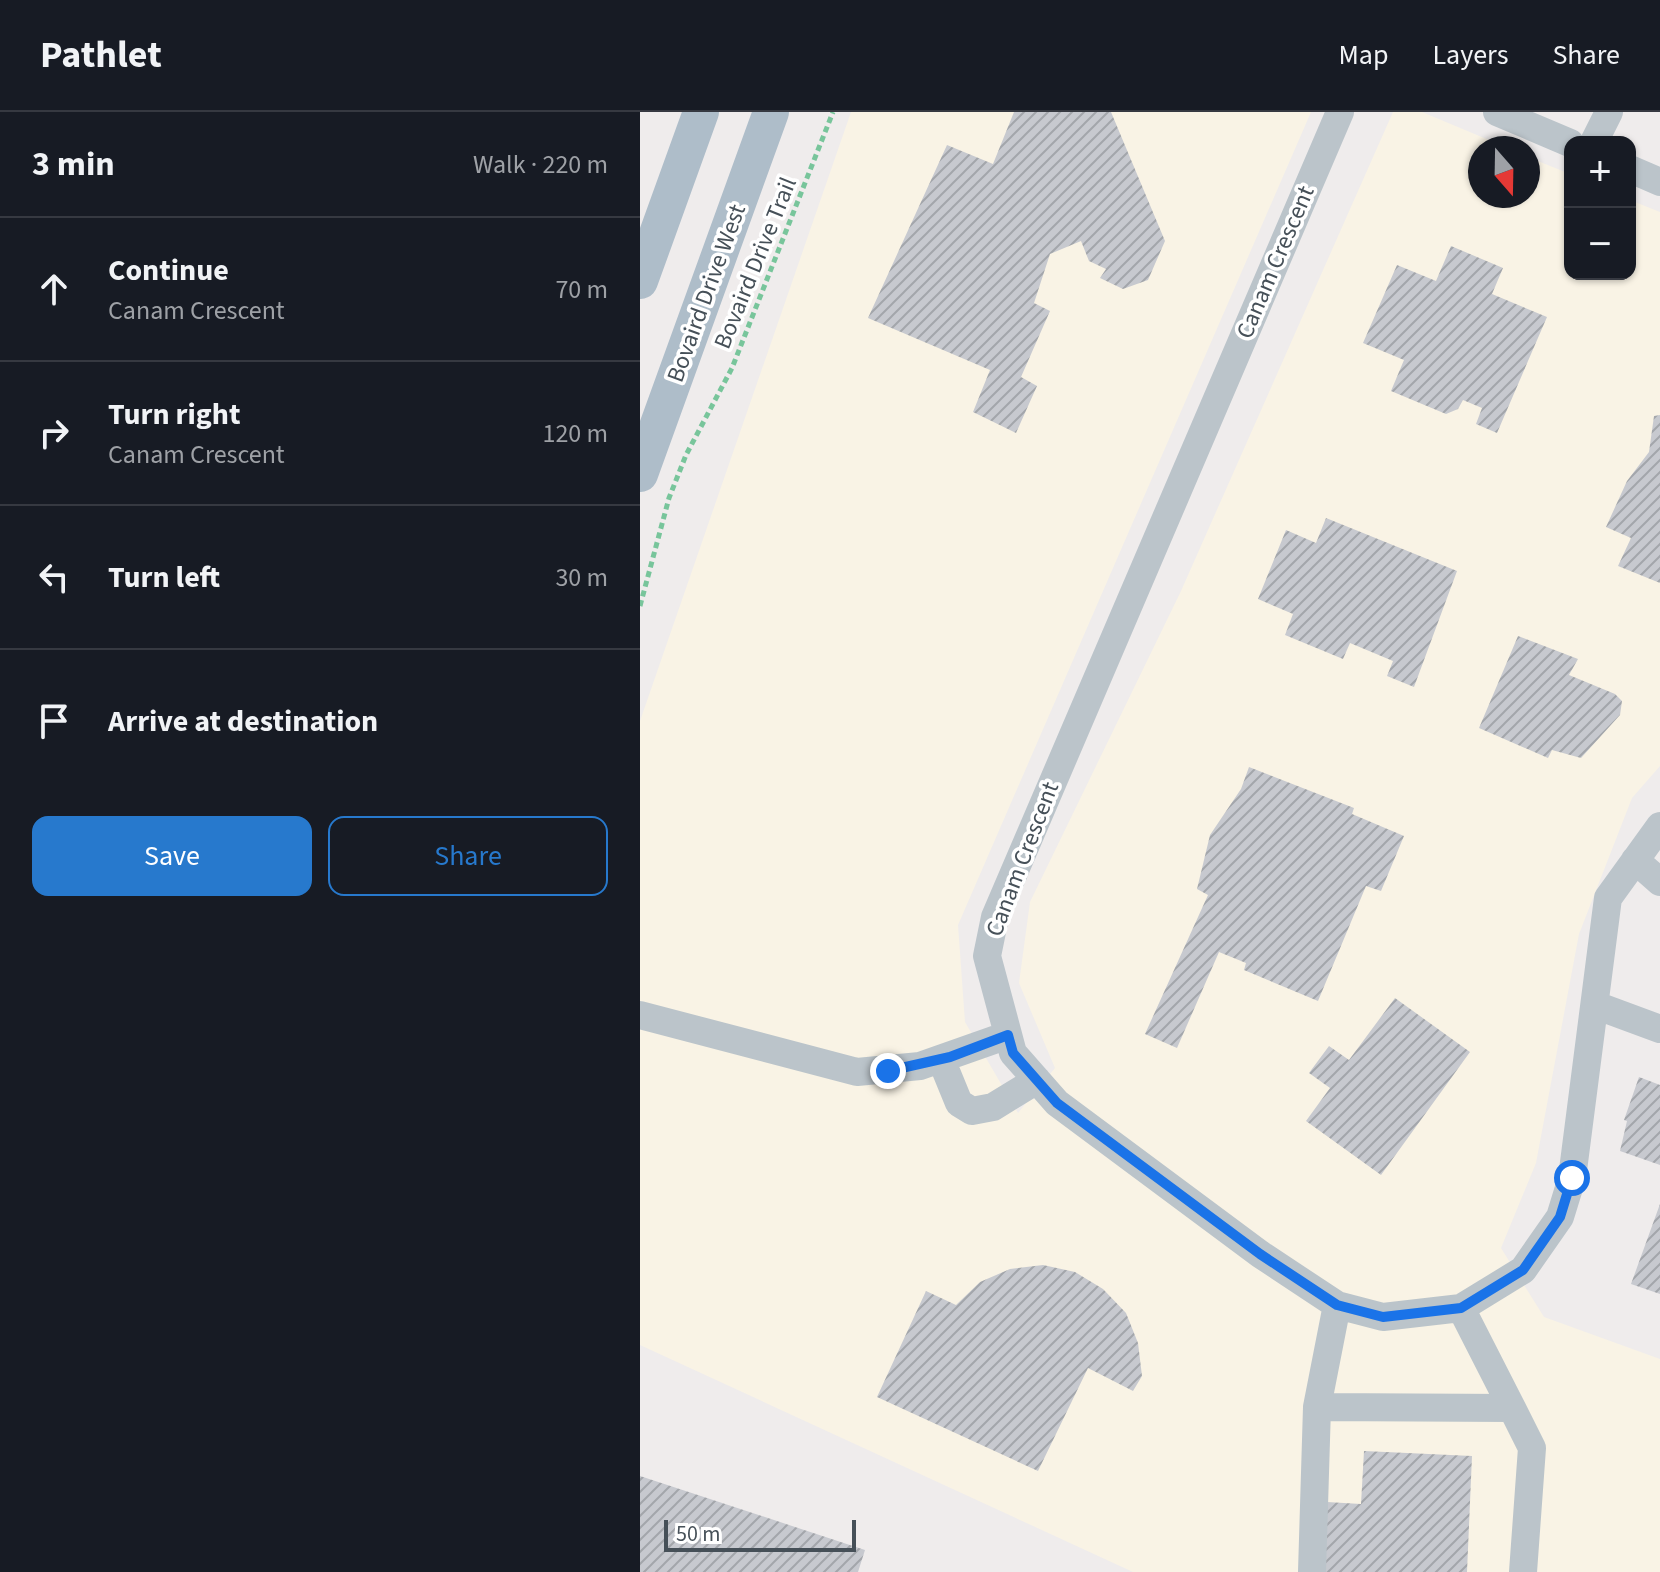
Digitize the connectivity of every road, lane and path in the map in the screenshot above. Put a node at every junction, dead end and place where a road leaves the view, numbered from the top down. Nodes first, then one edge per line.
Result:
1 (701, 112) edge
2 (771, 112) edge
3 (833, 112) edge
4 (1340, 112) edge
5 (1497, 112) edge
6 (1609, 112) edge
7 (1597, 136) edge
8 (1564, 140) edge
9 (1636, 172) edge
10 (1660, 182) edge
11 (640, 281) edge
12 (640, 474) edge
13 (640, 606) edge
14 (1660, 826) edge
15 (1635, 860) junction
16 (1660, 882) edge
17 (1595, 1005) junction
18 (640, 1015) edge
19 (1660, 1029) edge
20 (1008, 1035) junction
21 (941, 1059) junction
22 (1037, 1080) junction
23 (1337, 1305) junction
24 (1461, 1308) junction
25 (1317, 1407) junction
26 (1512, 1408) junction
27 (1312, 1572) edge
28 (1523, 1572) edge

1 - 11 main road
2 - 12 main road, Bovaird Drive West
3 - 13 path, Bovaird Drive Trail
4 - 20 street, Canam Crescent
5 - 8 street
6 - 7 street
9 - 10 street
14 - 15 street, Canam Crescent
15 - 16 street
15 - 17 street, Canam Crescent
17 - 19 street
17 - 24 street, Canam Crescent
18 - 21 street
20 - 21 street
20 - 22 street, Canam Crescent
21 - 22 street
22 - 23 street, Canam Crescent
23 - 24 street, Canam Crescent
23 - 25 street
24 - 26 street
25 - 26 street
25 - 27 street
26 - 28 street

